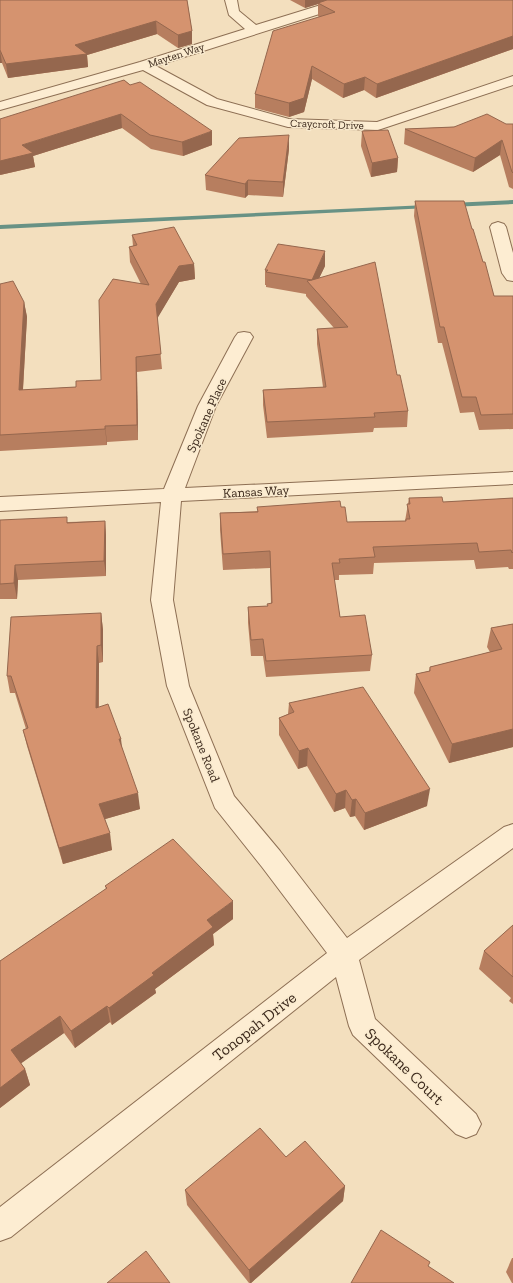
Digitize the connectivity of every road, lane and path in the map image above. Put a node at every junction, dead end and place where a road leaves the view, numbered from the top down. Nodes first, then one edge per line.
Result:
1 (231, 0) edge
2 (350, 0) edge
3 (254, 30) junction
4 (145, 66) junction
5 (513, 80) edge
6 (498, 86) junction
7 (513, 94) edge
8 (0, 106) edge
9 (498, 227) dead end
10 (513, 276) edge
11 (244, 337) dead end
12 (513, 478) edge
13 (172, 495) junction
14 (0, 504) edge
15 (513, 834) edge
16 (344, 955) junction
17 (466, 1124) dead end
18 (0, 1226) edge

1 - 3 street
2 - 3 street, Mayten Way
3 - 4 street, Mayten Way
4 - 6 street, Craycroft Drive
4 - 8 street, Mayten Way
5 - 6 street, Craycroft Drive
6 - 7 street
9 - 10 street
11 - 13 street, Spokane Place
12 - 13 street, Kansas Way
13 - 14 street, Kansas Way
13 - 16 street, Spokane Road
15 - 16 street, Tonopah Drive
16 - 17 street, Spokane Court
16 - 18 street, Tonopah Drive

